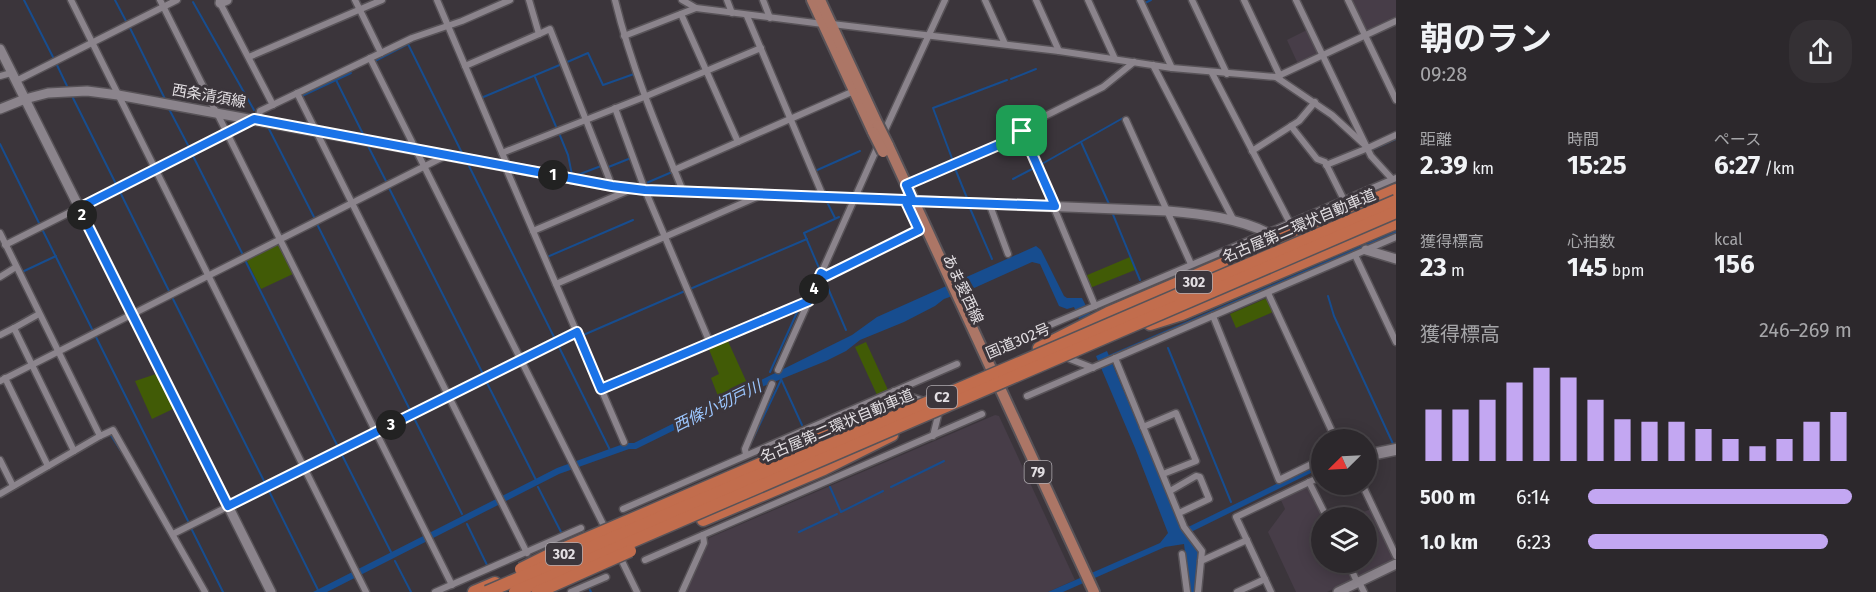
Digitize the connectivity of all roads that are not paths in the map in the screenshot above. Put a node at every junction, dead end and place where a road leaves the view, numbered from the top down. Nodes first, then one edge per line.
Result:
1 (71, 0) edge
2 (177, 0) edge
3 (355, 0) edge
4 (382, 0) edge
5 (437, 0) edge
6 (510, 0) edge
7 (530, 0) edge
8 (615, 0) edge
9 (682, 0) edge
10 (727, 0) edge
11 (763, 0) edge
12 (812, 0) edge
13 (820, 0) edge
14 (945, 0) edge
15 (985, 0) edge
16 (1035, 0) edge
17 (1088, 0) edge
18 (1141, 0) edge
19 (1192, 0) edge
20 (1244, 0) edge
21 (1296, 0) edge
22 (1348, 0) edge
23 (222, 1) edge
24 (162, 3) edge
25 (696, 8) junction
26 (359, 9) junction
27 (681, 14) junction
28 (732, 14) junction
29 (747, 16) junction
30 (770, 18) junction
31 (1396, 21) edge
32 (827, 24) junction
33 (447, 26) junction
34 (539, 34) junction
35 (929, 35) junction
36 (624, 36) junction
37 (1365, 36) junction
38 (92, 43) junction
39 (1005, 45) junction
40 (761, 48) junction
41 (0, 50) edge
42 (1059, 51) junction
43 (381, 53) junction
44 (1323, 56) junction
45 (249, 57) junction
46 (370, 58) junction
47 (1115, 59) junction
48 (1134, 62) junction
49 (1153, 65) junction
50 (465, 66) junction
51 (1172, 68) junction
52 (706, 71) junction
53 (1212, 73) junction
54 (1227, 74) junction
55 (0, 76) edge
56 (14, 77) junction
57 (1278, 77) junction
58 (854, 92) junction
59 (297, 93) junction
60 (118, 95) junction
61 (644, 97) junction
62 (25, 99) junction
63 (1396, 100) edge
64 (1315, 102) junction
65 (273, 105) junction
66 (615, 108) junction
67 (0, 109) edge
68 (216, 113) junction
69 (256, 120) junction
70 (585, 120) junction
71 (790, 120) junction
72 (1126, 120) dead end
73 (1291, 126) junction
74 (876, 128) junction
75 (316, 131) junction
76 (1022, 131) junction
77 (227, 133) junction
78 (1396, 135) edge
79 (738, 142) junction
80 (885, 148) junction
81 (1368, 148) junction
82 (416, 150) junction
83 (1252, 151) junction
84 (502, 153) junction
85 (447, 156) junction
86 (1326, 165) junction
87 (424, 167) junction
88 (507, 167) junction
89 (155, 170) junction
90 (674, 170) junction
91 (1395, 182) edge
92 (906, 185) junction
93 (612, 186) junction
94 (633, 189) junction
95 (645, 190) junction
96 (683, 191) junction
97 (763, 194) junction
98 (1396, 195) edge
99 (823, 196) junction
100 (855, 198) junction
101 (909, 200) junction
102 (1344, 200) junction
103 (1396, 201) edge
104 (352, 203) junction
105 (990, 204) junction
106 (1055, 206) junction
107 (79, 208) junction
108 (1168, 211) junction
109 (1396, 212) edge
110 (1234, 221) junction
111 (1396, 221) edge
112 (1290, 223) junction
113 (919, 230) junction
114 (533, 231) junction
115 (1268, 233) junction
116 (0, 235) edge
117 (1396, 237) edge
118 (666, 238) junction
119 (280, 240) junction
120 (5, 245) junction
121 (1366, 250) junction
122 (1008, 254) dead end
123 (1355, 255) junction
124 (1396, 259) edge
125 (1191, 264) junction
126 (16, 267) junction
127 (821, 273) junction
128 (208, 276) junction
129 (0, 277) edge
130 (556, 284) junction
131 (948, 284) junction
132 (1268, 292) junction
133 (809, 301) junction
134 (1092, 307) junction
135 (39, 314) junction
136 (132, 314) junction
137 (1213, 316) junction
138 (1150, 324) junction
139 (1047, 326) junction
140 (14, 328) junction
141 (577, 332) junction
142 (0, 335) edge
143 (1396, 342) edge
144 (710, 343) junction
145 (1003, 345) dead end
146 (1039, 348) junction
147 (58, 352) junction
148 (1070, 358) junction
149 (1113, 359) junction
150 (521, 361) junction
151 (957, 364) dead end
152 (32, 365) junction
153 (1096, 366) junction
154 (778, 370) dead end
155 (988, 371) junction
156 (2, 380) edge
157 (772, 384) dead end
158 (601, 389) junction
159 (997, 390) junction
160 (894, 391) junction
161 (1027, 396) dead end
162 (449, 397) junction
163 (921, 400) junction
164 (982, 414) dead end
165 (883, 416) junction
166 (938, 416) junction
167 (1143, 427) junction
168 (1331, 429) edge
169 (376, 433) junction
170 (892, 435) junction
171 (100, 436) junction
172 (933, 436) junction
173 (624, 442) dead end
174 (1396, 447) edge
175 (74, 451) junction
176 (1377, 451) edge
177 (1396, 452) edge
178 (746, 455) junction
179 (1377, 456) edge
180 (0, 460) edge
181 (1311, 464) edge
182 (48, 466) junction
183 (304, 469) junction
184 (1163, 474) junction
185 (1310, 482) joint
186 (13, 486) junction
187 (668, 489) junction
188 (1170, 491) junction
189 (0, 494) edge
190 (1367, 495) edge
191 (228, 506) junction
192 (1322, 507) edge
193 (623, 509) dead end
194 (677, 510) junction
195 (1179, 513) junction
196 (659, 514) junction
197 (581, 528) dead end
198 (719, 528) junction
199 (172, 534) junction
200 (609, 535) junction
201 (703, 535) junction
202 (1247, 540) junction
203 (538, 548) junction
204 (527, 553) junction
205 (1182, 554) dead end
206 (1396, 556) edge
207 (645, 560) dead end
208 (1201, 561) junction
209 (1396, 564) edge
210 (535, 566) junction
211 (1354, 573) edge
212 (606, 577) dead end
213 (1265, 579) junction
214 (1358, 582) junction
215 (1086, 584) edge
216 (452, 585) junction
217 (205, 592) edge
218 (271, 592) edge
219 (366, 592) edge
220 (435, 592) edge
221 (475, 592) edge
222 (487, 592) edge
223 (515, 592) edge
224 (538, 592) edge
225 (571, 592) edge
226 (637, 592) edge
227 (682, 592) edge
228 (1187, 592) edge
229 (1198, 592) edge
230 (1237, 592) edge
231 (1271, 592) edge
232 (1338, 592) edge
233 (1364, 592) edge

1 - 38 street
2 - 24 street
3 - 26 street
4 - 26 street
5 - 33 street
6 - 33 street
7 - 34 street
8 - 36 street
9 - 25 street
10 - 28 street
11 - 30 street
12 - 32 main road, あま愛西線 / 79
13 - 32 main road, あま愛西線 / 79
14 - 35 street
15 - 39 street
16 - 42 street
17 - 47 street
18 - 51 street
19 - 54 street
20 - 57 street
21 - 44 street
22 - 37 street
23 - 45 street
24 - 38 street
24 - 68 street
25 - 27 street
25 - 28 street
26 - 43 street
26 - 45 street
27 - 36 street
27 - 52 street
28 - 29 street
29 - 30 street
29 - 40 street
30 - 32 street
31 - 37 street
32 - 35 street
32 - 58 main road, あま愛西線 / 79
32 - 74 main road, あま愛西線 / 79
33 - 43 street
33 - 50 street
34 - 50 street
34 - 70 street
35 - 39 street
35 - 100 street
36 - 61 street
37 - 44 street
37 - 63 street
38 - 56 street
38 - 60 street
39 - 42 street
40 - 52 street
40 - 71 street
41 - 56 street
42 - 47 street
43 - 46 street
44 - 57 street
44 - 81 street
45 - 65 street
46 - 59 street
46 - 82 street
47 - 48 street
48 - 49 street
48 - 76 street
49 - 51 street
49 - 110 street
50 - 84 street
51 - 53 street
52 - 61 street
52 - 79 street
53 - 54 street
53 - 83 street
54 - 57 street
55 - 56 street
56 - 62 street
57 - 64 street
58 - 71 street
58 - 74 main road, あま愛西線 / 79
59 - 65 street
59 - 75 street
60 - 62 street, 西条清須線
60 - 68 street, 西条清須線
60 - 89 street
61 - 66 street
61 - 90 street
62 - 67 street, 西条清須線
62 - 107 street
64 - 73 street
64 - 81 street
65 - 69 street
66 - 70 street
66 - 95 street
68 - 69 street, 西条清須線
68 - 77 street
69 - 75 street, 西条清須線
69 - 77 street
70 - 84 street
70 - 93 street
71 - 79 street
71 - 99 street
72 - 108 street
73 - 83 street
73 - 86 street
74 - 80 main road, あま愛西線 / 79, bridge
75 - 82 street, 西条清須線
75 - 104 street
76 - 92 street
76 - 106 street
77 - 89 street
77 - 119 street
78 - 81 street
79 - 90 street
80 - 92 main road, あま愛西線 / 79
80 - 101 main road, あま愛西線 / 79
81 - 86 street
81 - 91 street
82 - 85 street, 西条清須線
82 - 87 street
83 - 112 street
84 - 88 street
85 - 87 street
85 - 88 street, 西条清須線
86 - 102 street
87 - 104 street
87 - 150 street
88 - 93 street, 西条清須線
88 - 114 street
89 - 107 street
89 - 128 street
90 - 96 street
91 - 102 street
91 - 146 highway
92 - 101 main road, あま愛西線 / 79
93 - 94 street, 西条清須線
94 - 95 street, 西条清須線
94 - 114 street
95 - 96 street, 西条清須線
95 - 118 street
96 - 97 street, 西条清須線
97 - 99 street, 西条清須線
97 - 118 street
98 - 146 highway, 国道302号 / 302
99 - 100 street, 西条清須線
100 - 101 street, 西条清須線
100 - 127 street
101 - 105 street, 西条清須線
101 - 113 main road, あま愛西線 / 79
101 - 131 main road, あま愛西線 / 79
102 - 112 street
103 - 222 highway, 名古屋第二環状自動車道 / C2, bridge
104 - 119 street
104 - 162 street
105 - 106 street, 西条清須線
105 - 122 street
106 - 108 street, 西条清須線
106 - 134 street
107 - 120 street
107 - 136 street
108 - 110 street, 西条清須線
108 - 125 street
109 - 223 highway, 名古屋第二環状自動車道 / C2, bridge
110 - 115 street, 西条清須線
111 - 138 highway, 国道302号 / 302
111 - 138 highway
112 - 115 street
113 - 127 street
113 - 131 main road, あま愛西線 / 79
114 - 130 street
115 - 125 street
116 - 120 street
117 - 121 street
118 - 130 street
118 - 144 street
119 - 128 street
119 - 169 street
120 - 126 street
121 - 123 street
121 - 124 street
123 - 132 street
123 - 143 street
125 - 134 street
126 - 129 street
126 - 135 street
127 - 133 street
128 - 136 street
128 - 183 street
130 - 141 street
131 - 155 main road, あま愛西線 / 79
132 - 137 street
132 - 168 street
133 - 144 street
133 - 154 street
134 - 139 street
135 - 140 street
135 - 147 street
136 - 147 street
136 - 191 street
137 - 149 street
137 - 181 street
138 - 148 highway, 国道302号 / 302
139 - 145 street
139 - 146 street
140 - 142 street
140 - 152 street
141 - 150 street
141 - 158 street
144 - 158 street
146 - 155 highway, 国道302号 / 302
147 - 152 street
147 - 171 street
148 - 153 street
148 - 159 highway, 国道302号 / 302
149 - 153 street
149 - 167 street
150 - 162 street
150 - 200 street
151 - 160 street
152 - 156 street
152 - 175 street
153 - 161 street
155 - 159 main road, あま愛西線 / 79
155 - 163 highway, 国道302号 / 302
156 - 182 street
157 - 178 street
158 - 173 street
159 - 166 highway, 国道302号 / 302
159 - 215 main road, あま愛西線 / 79
160 - 163 street
160 - 178 street
162 - 169 street
162 - 204 street
163 - 165 highway, 国道302号 / 302
164 - 172 street
165 - 196 highway, 国道302号 / 302
165 - 221 highway, bridge
166 - 170 highway, 国道302号 / 302
166 - 172 street
167 - 184 street
167 - 184 street
169 - 183 street
169 - 216 street
170 - 194 highway, 国道302号 / 302
170 - 224 highway, bridge
171 - 175 street
171 - 199 street
172 - 198 street
174 - 176 street
175 - 182 street
177 - 179 street
178 - 187 street
180 - 186 street
182 - 186 street
183 - 191 street
183 - 219 street
184 - 188 street
185 - 192 street
185 - 202 street
186 - 189 street
187 - 193 street
187 - 196 street
188 - 195 street
188 - 195 street
190 - 206 street
191 - 199 street
191 - 218 street
194 - 196 highway, 国道302号 / 302
194 - 198 street
195 - 208 street
196 - 200 highway, 国道302号 / 302
197 - 203 street
198 - 201 street
199 - 217 street
200 - 210 highway, 国道302号 / 302
200 - 226 street
201 - 207 street
201 - 227 street
202 - 208 street
202 - 213 street
203 - 204 street
203 - 210 street
204 - 216 street
205 - 228 street
208 - 229 street
209 - 214 street
210 - 221 highway, 国道302号 / 302
211 - 214 street
212 - 225 street
213 - 230 street
213 - 231 street
214 - 232 street
214 - 233 street
216 - 220 street

